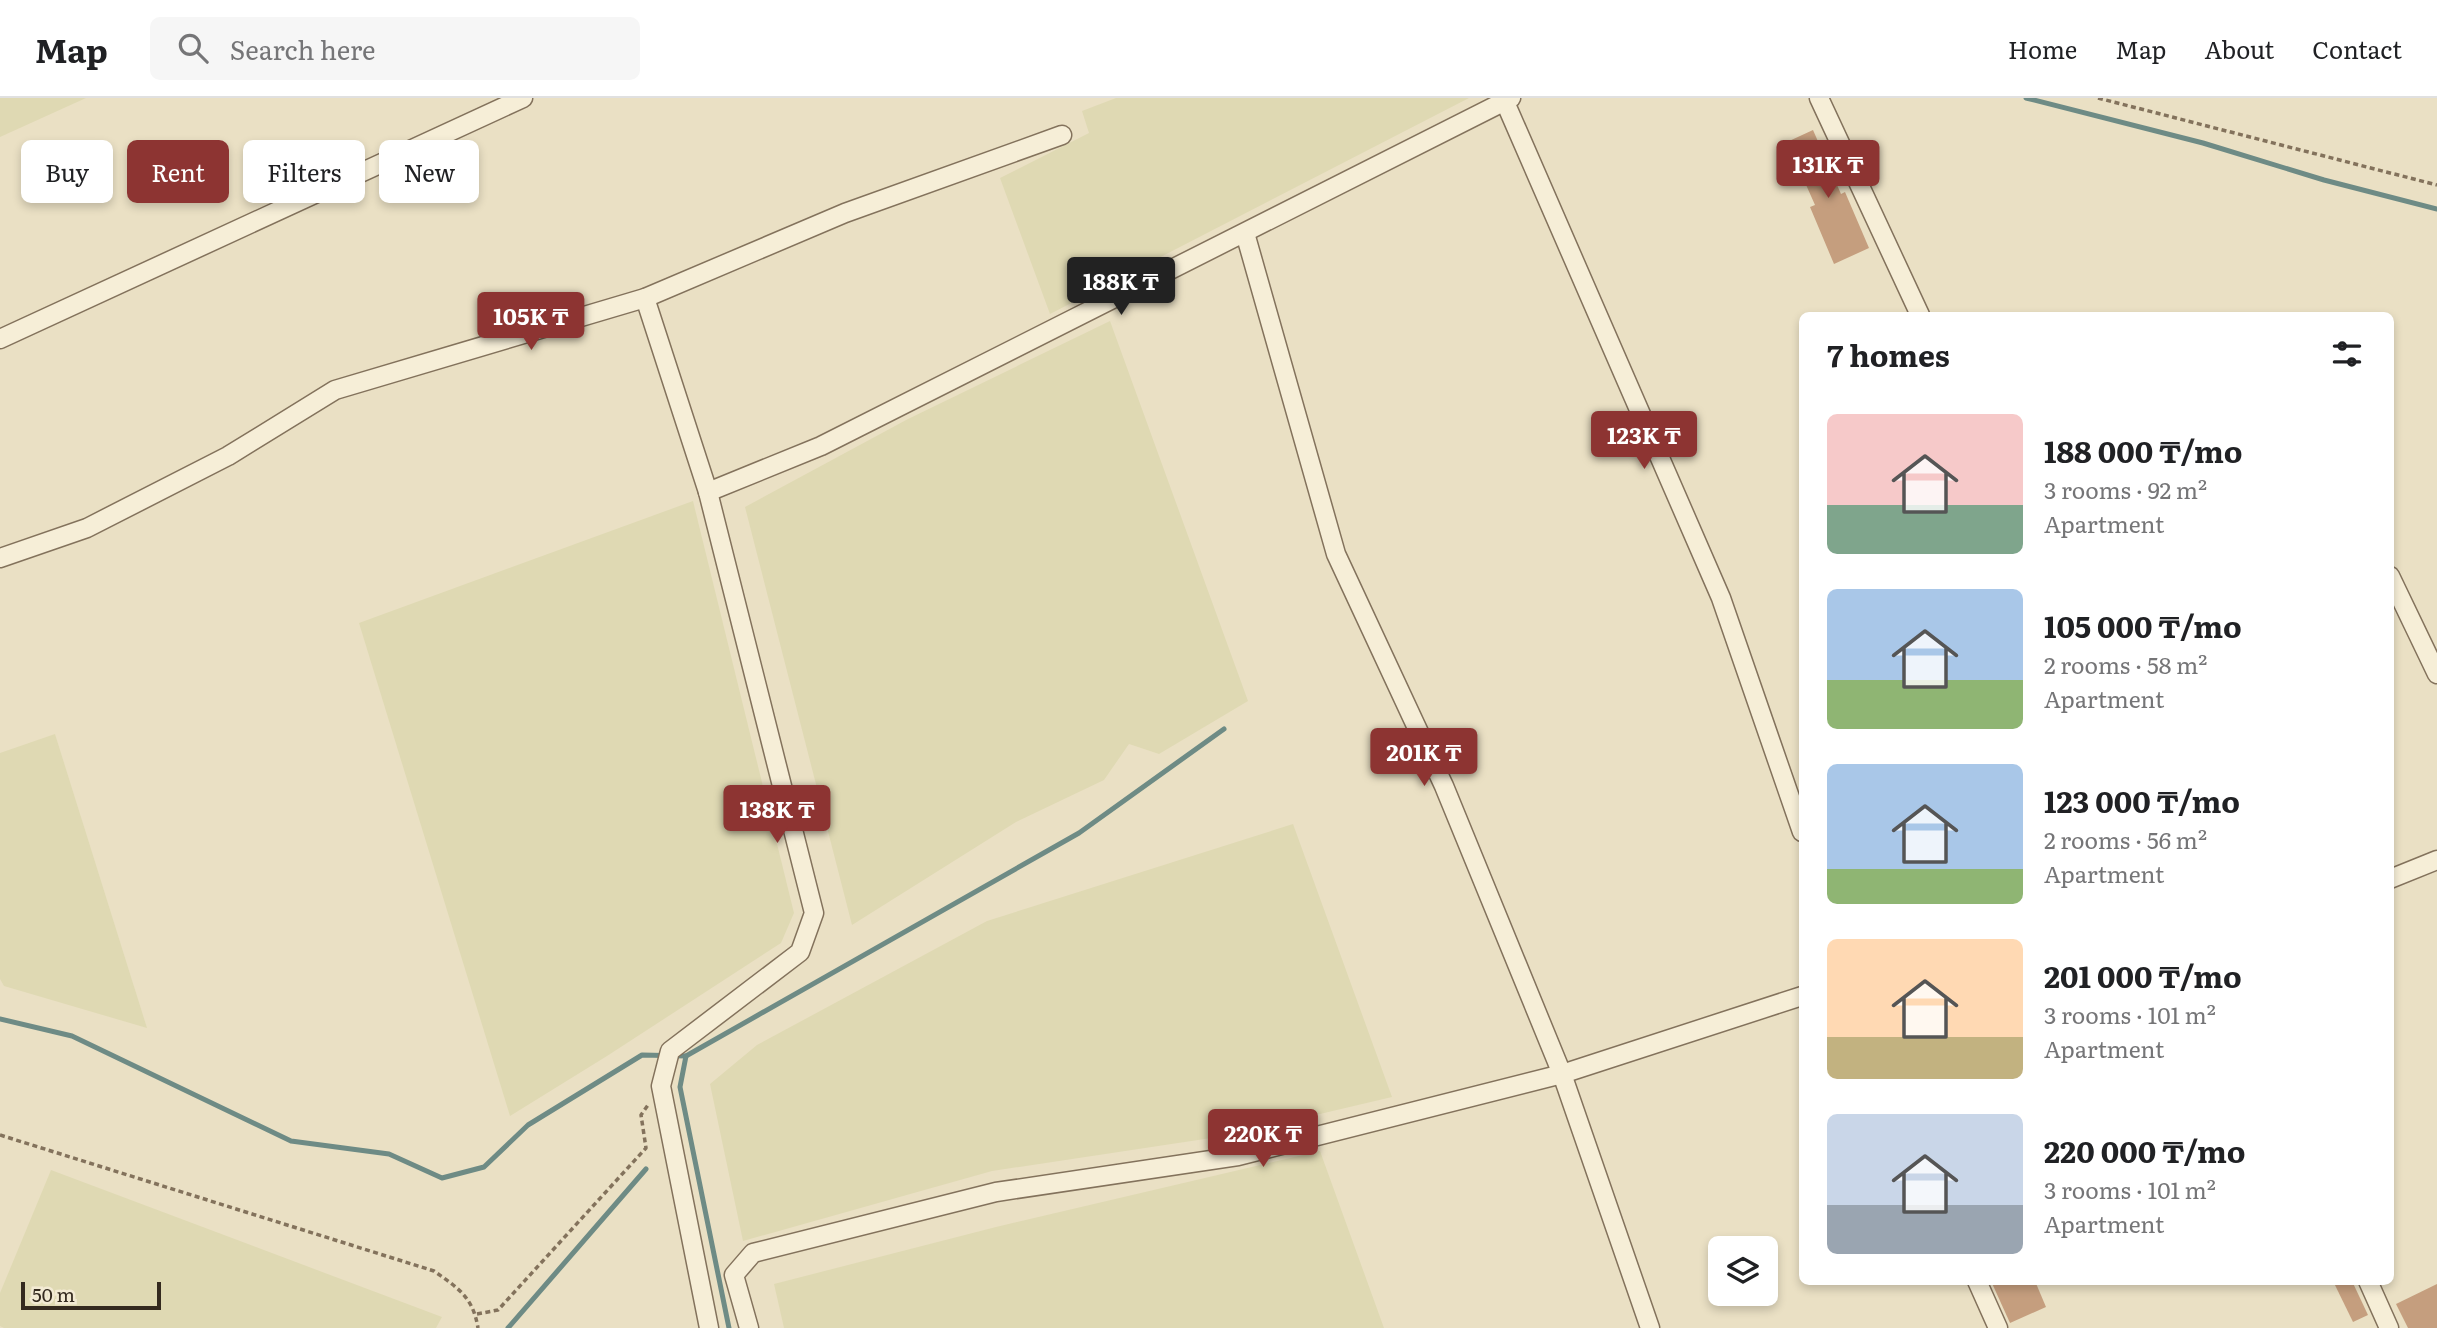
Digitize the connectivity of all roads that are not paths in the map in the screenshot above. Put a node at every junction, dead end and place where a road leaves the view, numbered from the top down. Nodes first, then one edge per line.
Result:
1 (523, 98) edge
2 (1819, 98) edge
3 (1508, 100) edge
4 (1062, 135) dead end
5 (1245, 233) junction
6 (645, 298) junction
7 (1919, 312) edge
8 (0, 339) edge
9 (708, 492) junction
10 (0, 558) edge
11 (2394, 584) edge
12 (2437, 674) edge
13 (1799, 823) edge
14 (2437, 860) edge
15 (2394, 877) edge
16 (1799, 997) edge
17 (1562, 1074) junction
18 (1979, 1285) edge
19 (2370, 1285) edge
20 (709, 1328) edge
21 (749, 1328) edge
22 (1650, 1328) edge
23 (1998, 1328) edge
24 (2389, 1328) edge

1 - 8 street
2 - 7 street
3 - 5 street
3 - 13 street
4 - 6 street
5 - 9 street
5 - 17 street
6 - 9 street
6 - 10 street
9 - 20 street
11 - 12 street
14 - 15 street
16 - 17 street
17 - 21 street
17 - 22 street
18 - 23 street
19 - 24 street

